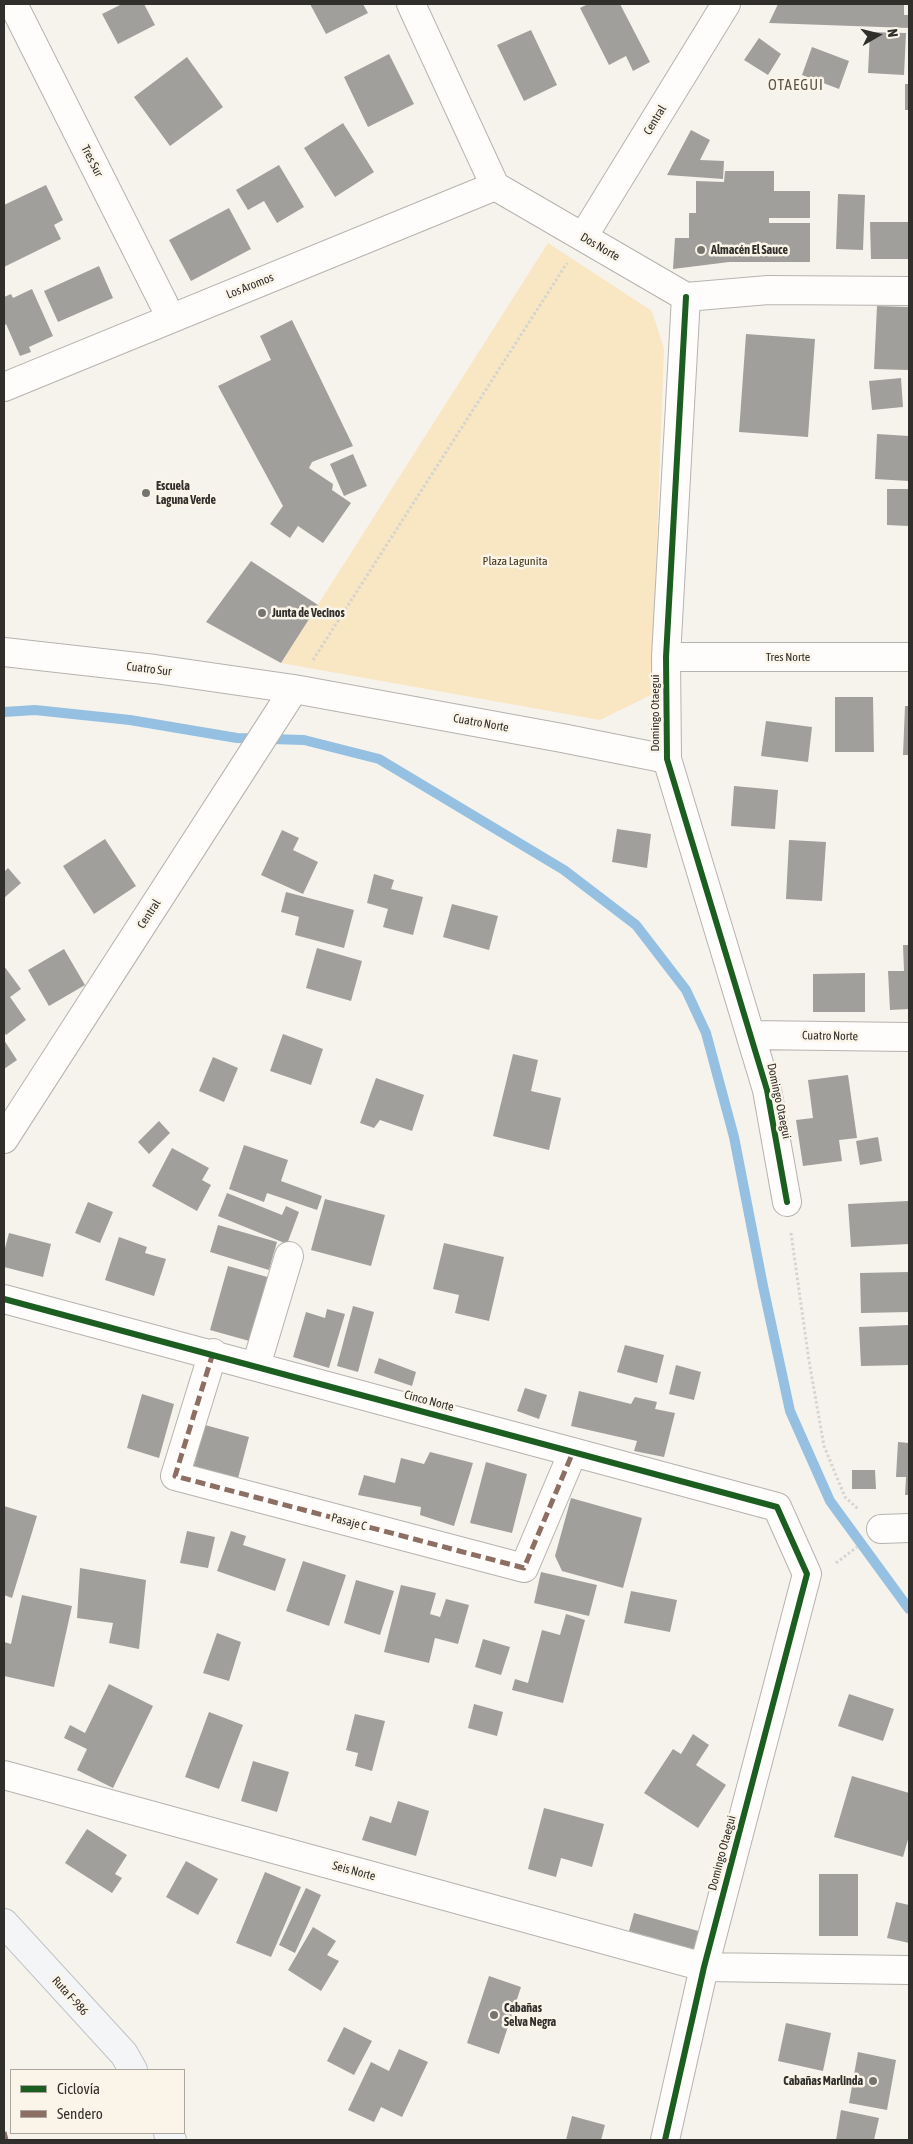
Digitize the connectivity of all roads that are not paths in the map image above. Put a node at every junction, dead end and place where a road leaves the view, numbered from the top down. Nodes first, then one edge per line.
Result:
1 (13, 4) edge
2 (411, 4) edge
3 (726, 4) edge
4 (495, 186) junction
5 (583, 237) junction
6 (909, 291) edge
7 (686, 297) junction
8 (171, 318) junction
9 (4, 387) edge
10 (4, 652) edge
11 (666, 657) junction
12 (909, 657) edge
13 (294, 689) junction
14 (667, 759) junction
15 (751, 1036) junction
16 (909, 1037) edge
17 (4, 1139) edge
18 (787, 1202) road end
19 (288, 1256) dead end
20 (4, 1299) edge
21 (213, 1353) junction
22 (256, 1366) junction
23 (573, 1452) junction
24 (881, 1528) road end
25 (909, 1528) edge
26 (818, 1571) joint
27 (4, 1775) edge
28 (4, 1923) edge
29 (704, 1967) junction
30 (909, 1970) edge
31 (133, 2069) edge
32 (665, 2140) edge

1 - 8 street, Tres Sur
2 - 4 street
3 - 5 street, Central
4 - 5 street, Dos Norte
4 - 8 street, Los Aromos
5 - 7 street, Dos Norte
6 - 7 street
7 - 11 street, Domingo Otaegui
8 - 9 street, Los Aromos
10 - 13 street, Cuatro Sur
11 - 12 street, Tres Norte
11 - 14 street, Domingo Otaegui
13 - 14 street, Cuatro Norte
13 - 17 street, Central
14 - 15 street, Domingo Otaegui
15 - 16 street, Cuatro Norte
15 - 18 street, Domingo Otaegui
19 - 22 street
20 - 21 street, Cinco Norte
21 - 22 street, Cinco Norte
21 - 23 street, Pasaje C
22 - 23 street, Cinco Norte
23 - 26 street, Cinco Norte
24 - 25 street
26 - 29 street, Domingo Otaegui
27 - 29 street, Seis Norte
28 - 31 main road, Ruta F-986
29 - 30 street, Seis Norte
29 - 32 street, Domingo Otaegui

